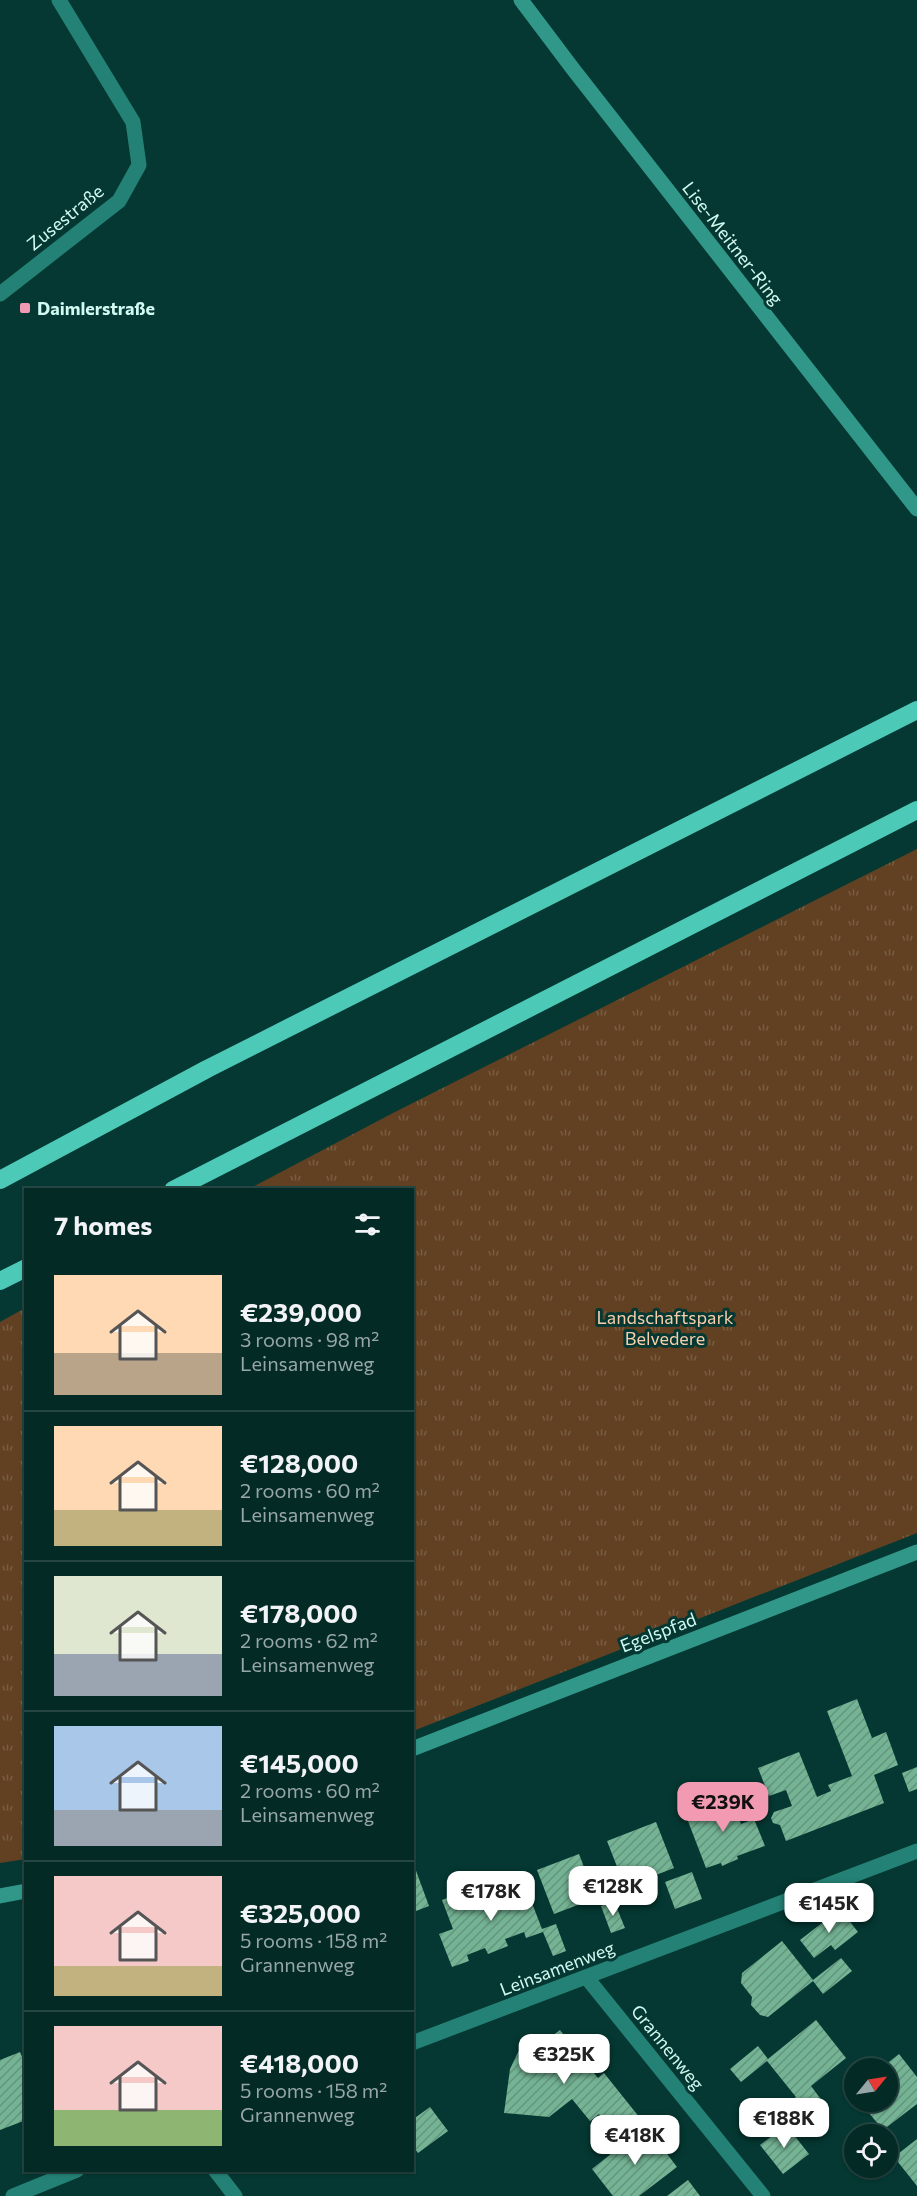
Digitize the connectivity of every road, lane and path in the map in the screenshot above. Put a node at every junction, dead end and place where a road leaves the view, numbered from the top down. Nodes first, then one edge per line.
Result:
1 (59, 0) edge
2 (521, 0) edge
3 (0, 294) edge
4 (917, 509) edge
5 (917, 710) edge
6 (917, 810) edge
7 (0, 1180) edge
8 (177, 1188) edge
9 (24, 1269) edge
10 (0, 1281) edge
11 (917, 1552) edge
12 (414, 1748) edge
13 (917, 1851) edge
14 (24, 1891) edge
15 (0, 1896) edge
16 (587, 1978) junction
17 (414, 2042) edge
18 (72, 2172) edge
19 (217, 2172) edge
20 (13, 2196) edge
21 (236, 2196) edge
22 (763, 2196) edge

1 - 3 street, Zusestraße
2 - 4 main road, Lise-Meitner-Ring
5 - 7 highway
6 - 8 highway
9 - 10 highway
11 - 12 main road, Egelspfad
13 - 16 street, Leinsamenweg
14 - 15 main road
16 - 17 street, Leinsamenweg
16 - 22 street, Grannenweg
18 - 20 street
19 - 21 street

